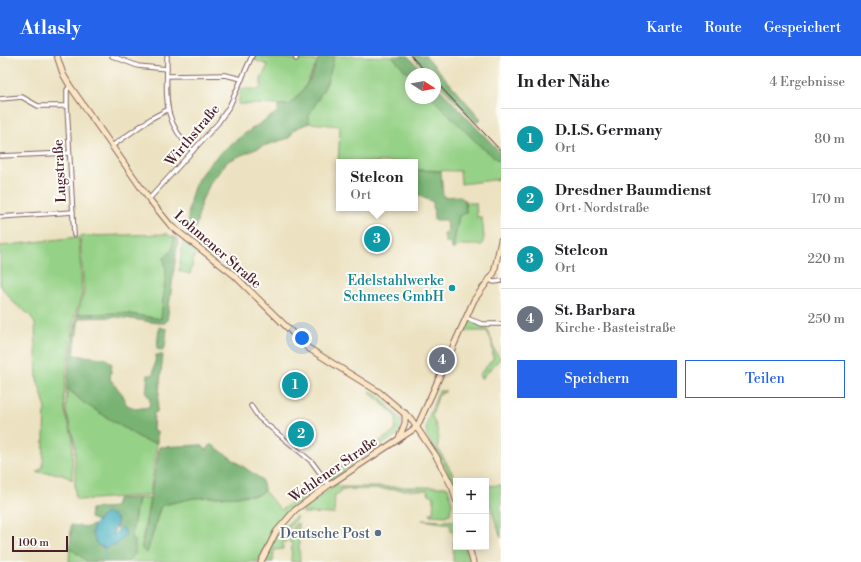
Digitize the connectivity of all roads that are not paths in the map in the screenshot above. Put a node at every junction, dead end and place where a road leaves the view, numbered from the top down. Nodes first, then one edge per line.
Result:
1 (57, 56) edge
2 (112, 56) edge
3 (167, 56) edge
4 (252, 56) edge
5 (167, 69) junction
6 (167, 76) junction
7 (242, 79) junction
8 (70, 86) junction
9 (0, 99) edge
10 (67, 106) junction
11 (167, 110) junction
12 (112, 146) junction
13 (194, 151) junction
14 (69, 153) junction
15 (0, 156) edge
16 (149, 199) junction
17 (73, 212) junction
18 (0, 217) edge
19 (74, 235) dead end
20 (501, 240) edge
21 (489, 280) junction
22 (501, 281) edge
23 (466, 318) junction
24 (501, 324) edge
25 (251, 406) dead end
26 (405, 414) junction
27 (418, 426) junction
28 (399, 439) junction
29 (329, 485) junction
30 (453, 489) edge
31 (470, 550) edge
32 (261, 562) edge
33 (473, 562) edge

1 - 8 main road, Lohmener Straße
2 - 5 street
3 - 5 street
4 - 7 street, Wirthstraße
5 - 6 street
6 - 7 street
6 - 11 street
7 - 13 street, Wirthstraße
8 - 10 street, Lugstraße
8 - 12 main road, Lohmener Straße
9 - 10 street
10 - 14 street, Lugstraße
11 - 12 street
11 - 13 street
12 - 16 main road, Lohmener Straße
13 - 16 street, Wirthstraße
14 - 15 street
14 - 17 street, Lugstraße
16 - 26 main road, Lohmener Straße
17 - 18 street
17 - 19 street, Lugstraße
20 - 21 main road
21 - 22 street
21 - 23 main road
23 - 24 street
23 - 27 main road
25 - 29 street
26 - 27 main road, Lohmener Straße
26 - 28 main road
27 - 28 main road, Wehlener Straße
27 - 30 main road, Lohmener Straße
28 - 29 main road, Wehlener Straße
29 - 32 main road, Wehlener Straße
31 - 33 main road

